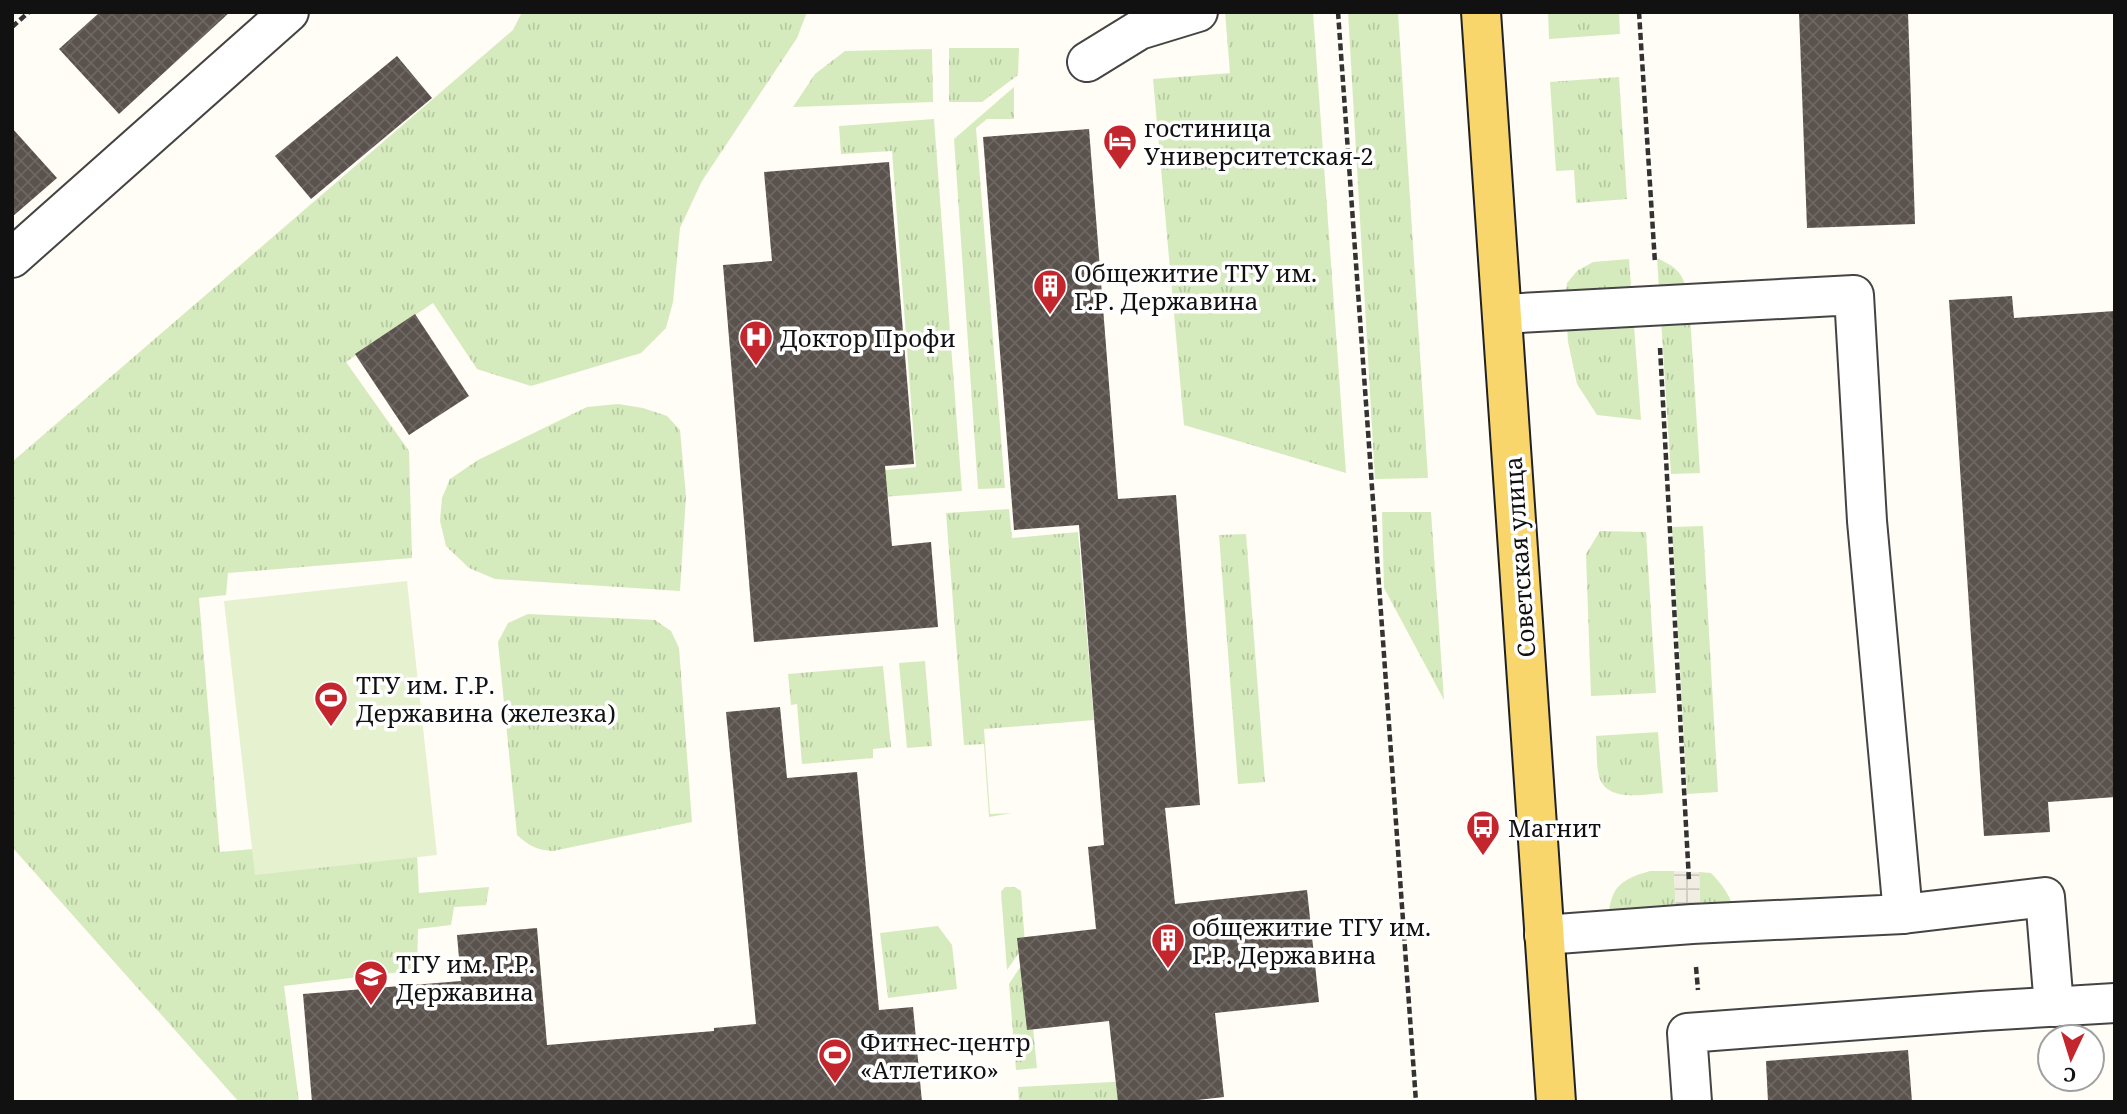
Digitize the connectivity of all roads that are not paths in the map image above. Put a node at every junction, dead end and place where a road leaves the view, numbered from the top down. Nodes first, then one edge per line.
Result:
1 (289, 12) edge
2 (1198, 12) edge
3 (1480, 12) edge
4 (1087, 62) dead end
5 (12, 258) edge
6 (1502, 314) junction
7 (1903, 914) junction
8 (1544, 935) junction
9 (2115, 1003) edge
10 (2054, 1007) junction
11 (1556, 1102) edge
12 (1692, 1102) edge

1 - 5 lane
2 - 4 lane
3 - 6 main road, Советская улица
6 - 7 lane
6 - 8 main road, Советская улица
7 - 8 lane
7 - 10 lane
8 - 11 main road, Советская улица
9 - 10 lane
10 - 12 lane

